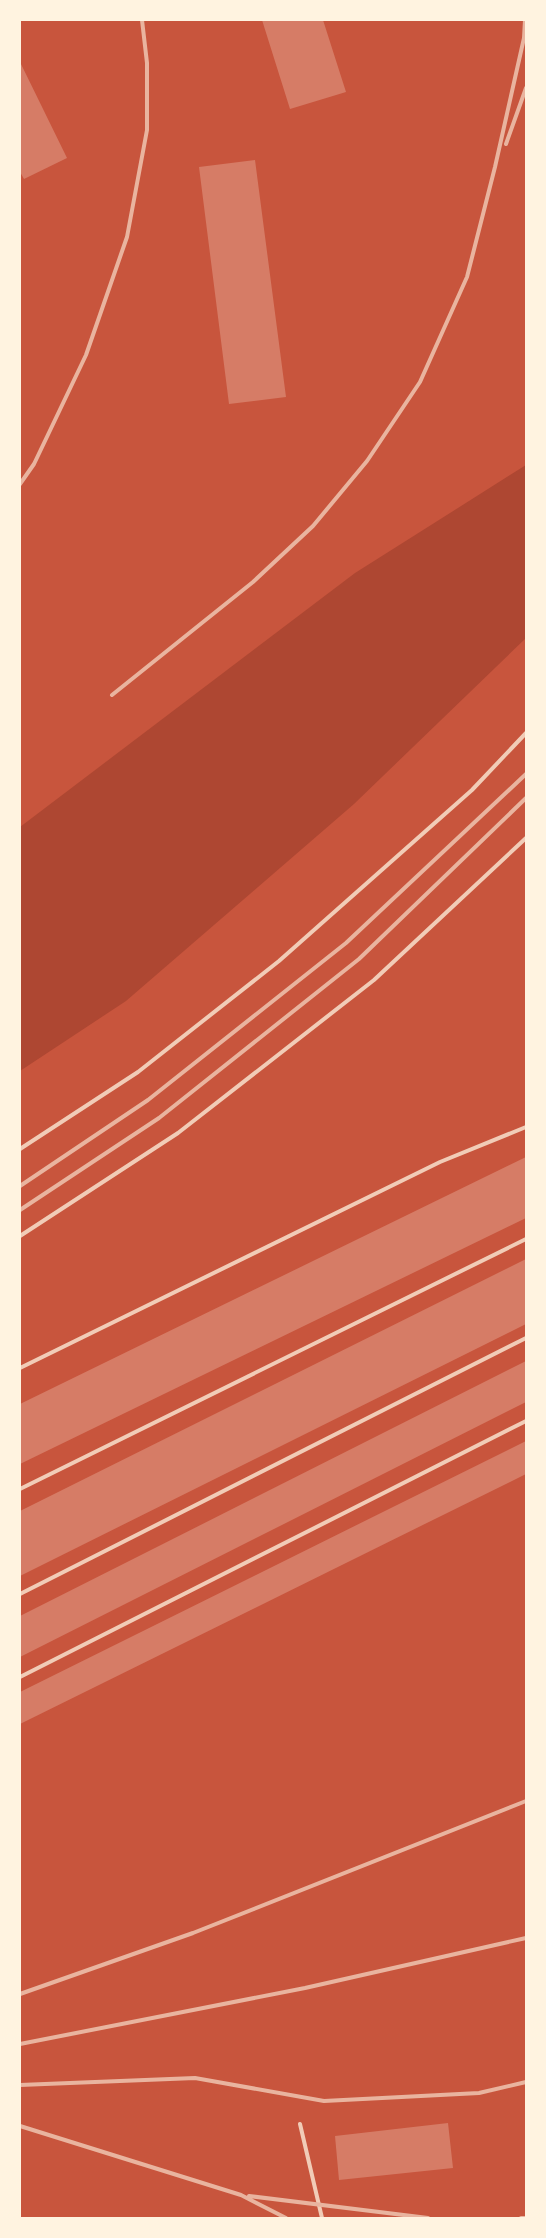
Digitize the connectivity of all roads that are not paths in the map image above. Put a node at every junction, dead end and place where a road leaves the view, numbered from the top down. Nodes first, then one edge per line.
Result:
1 (526, 733) edge
2 (526, 838) edge
3 (526, 1127) edge
4 (20, 1149) edge
5 (20, 1236) edge
6 (526, 1239) edge
7 (526, 1338) edge
8 (20, 1368) edge
9 (526, 1421) edge
10 (20, 1489) edge
11 (20, 1594) edge
12 (20, 1677) edge
13 (300, 2124) dead end
14 (322, 2218) edge

1 - 4 lane
2 - 5 lane
3 - 8 lane
6 - 10 lane
7 - 11 lane
9 - 12 lane
13 - 14 lane

